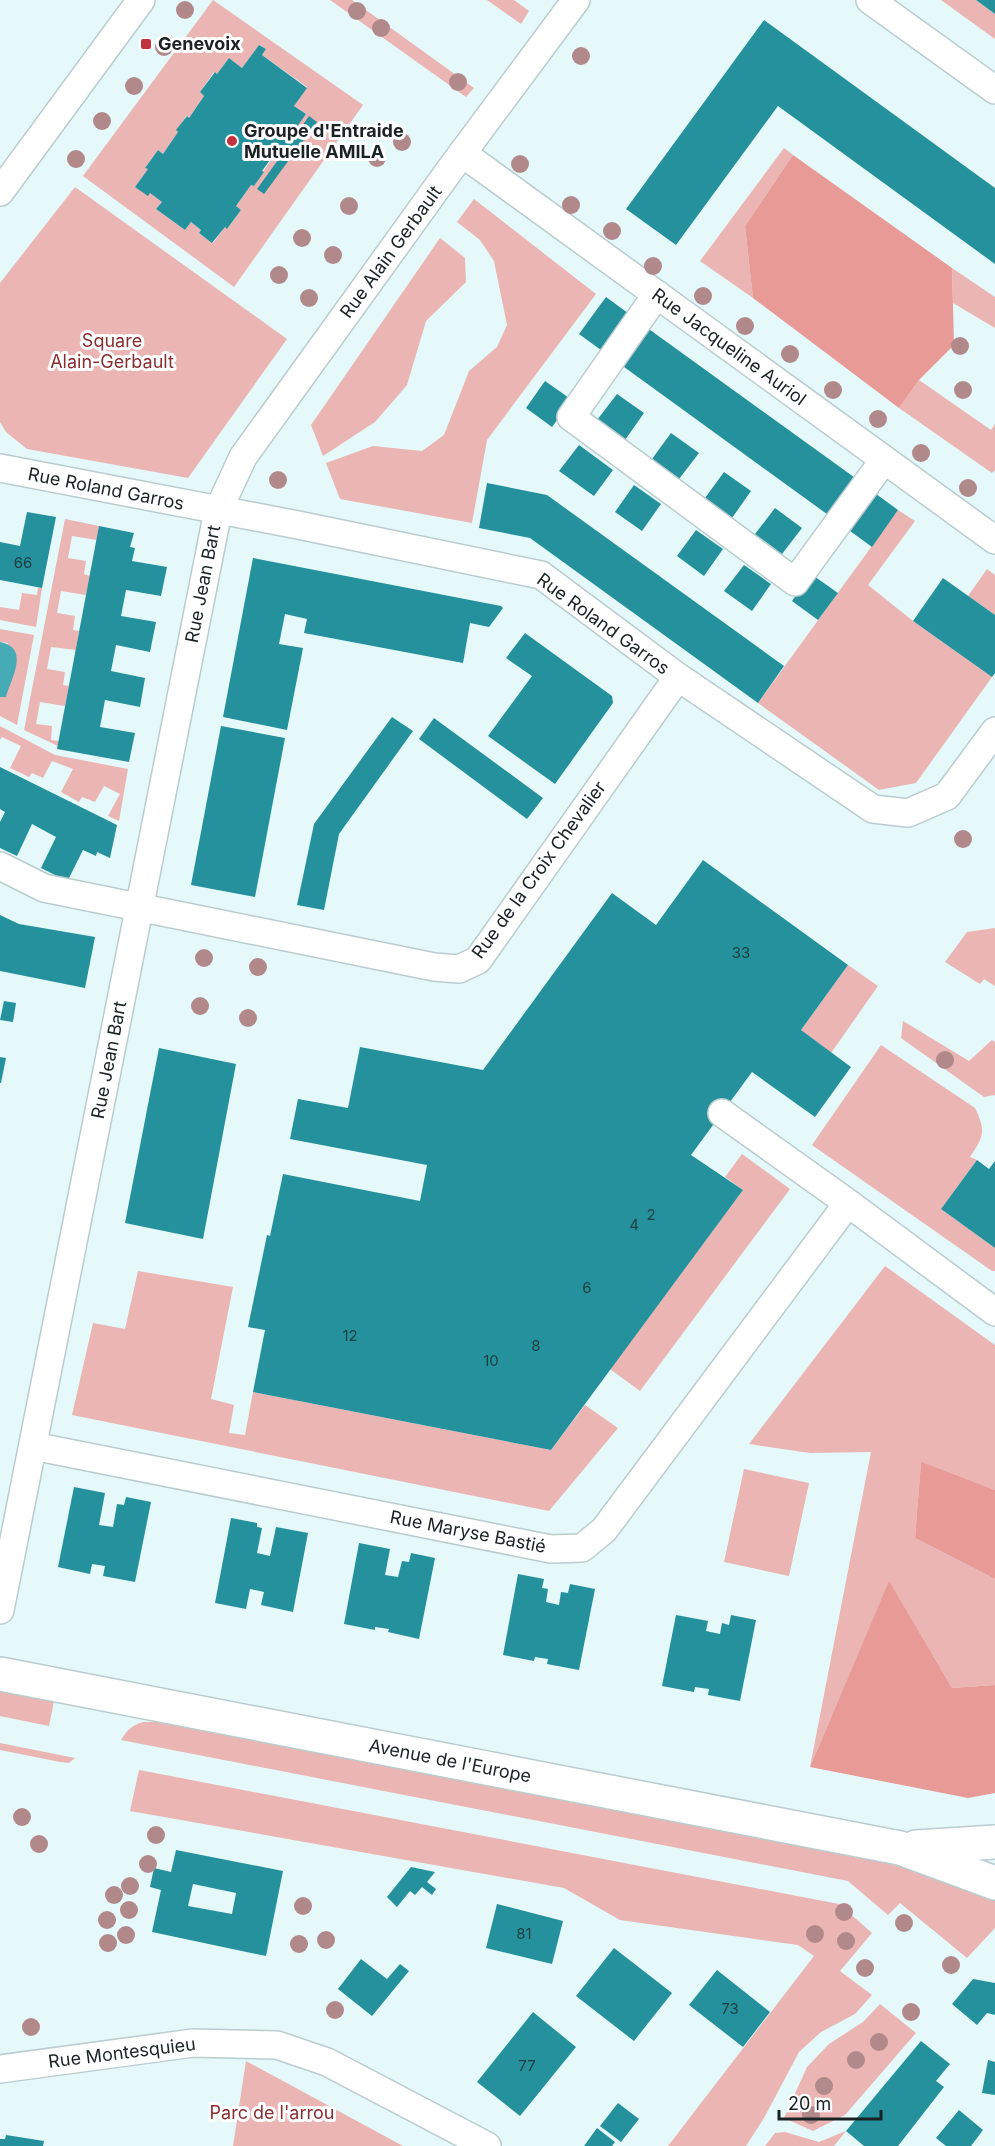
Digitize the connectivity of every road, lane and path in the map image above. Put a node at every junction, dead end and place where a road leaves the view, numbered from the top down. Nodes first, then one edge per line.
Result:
1 (141, 0) edge
2 (576, 0) edge
3 (870, 0) edge
4 (995, 90) edge
5 (462, 153) junction
6 (0, 192) edge
7 (657, 294) junction
8 (884, 460) junction
9 (0, 468) edge
10 (218, 511) junction
11 (995, 540) edge
12 (678, 677) junction
13 (995, 731) edge
14 (0, 866) edge
15 (140, 908) junction
16 (722, 1113) dead end
17 (848, 1203) junction
18 (995, 1312) edge
19 (33, 1446) junction
20 (0, 1610) edge
21 (0, 1674) edge
22 (995, 1842) edge
23 (900, 1848) junction
24 (995, 1883) edge
25 (0, 2069) edge
26 (487, 2146) edge

1 - 6 street
2 - 5 street, Rue Alain Gerbault
3 - 4 street
5 - 7 street, Rue Jacqueline Auriol
5 - 10 street, Rue Alain Gerbault
7 - 8 street, Rue Jacqueline Auriol
7 - 8 street
8 - 11 street, Rue Jacqueline Auriol
9 - 10 street, Rue Roland Garros
10 - 12 street, Rue Roland Garros
10 - 15 street, Rue Jean Bart
12 - 13 street, Rue Roland Garros
12 - 15 street, Rue de la Croix Chevalier
14 - 15 street, Rue de la Croix Chevalier
15 - 19 street, Rue Jean Bart
16 - 17 street
17 - 18 street
17 - 19 street, Rue Maryse Bastié
19 - 20 street, Rue Jean Bart
21 - 23 street, Avenue de l'Europe
22 - 23 street, Avenue de l'Europe
23 - 24 street, Avenue de l'Europe
25 - 26 street, Rue Montesquieu

